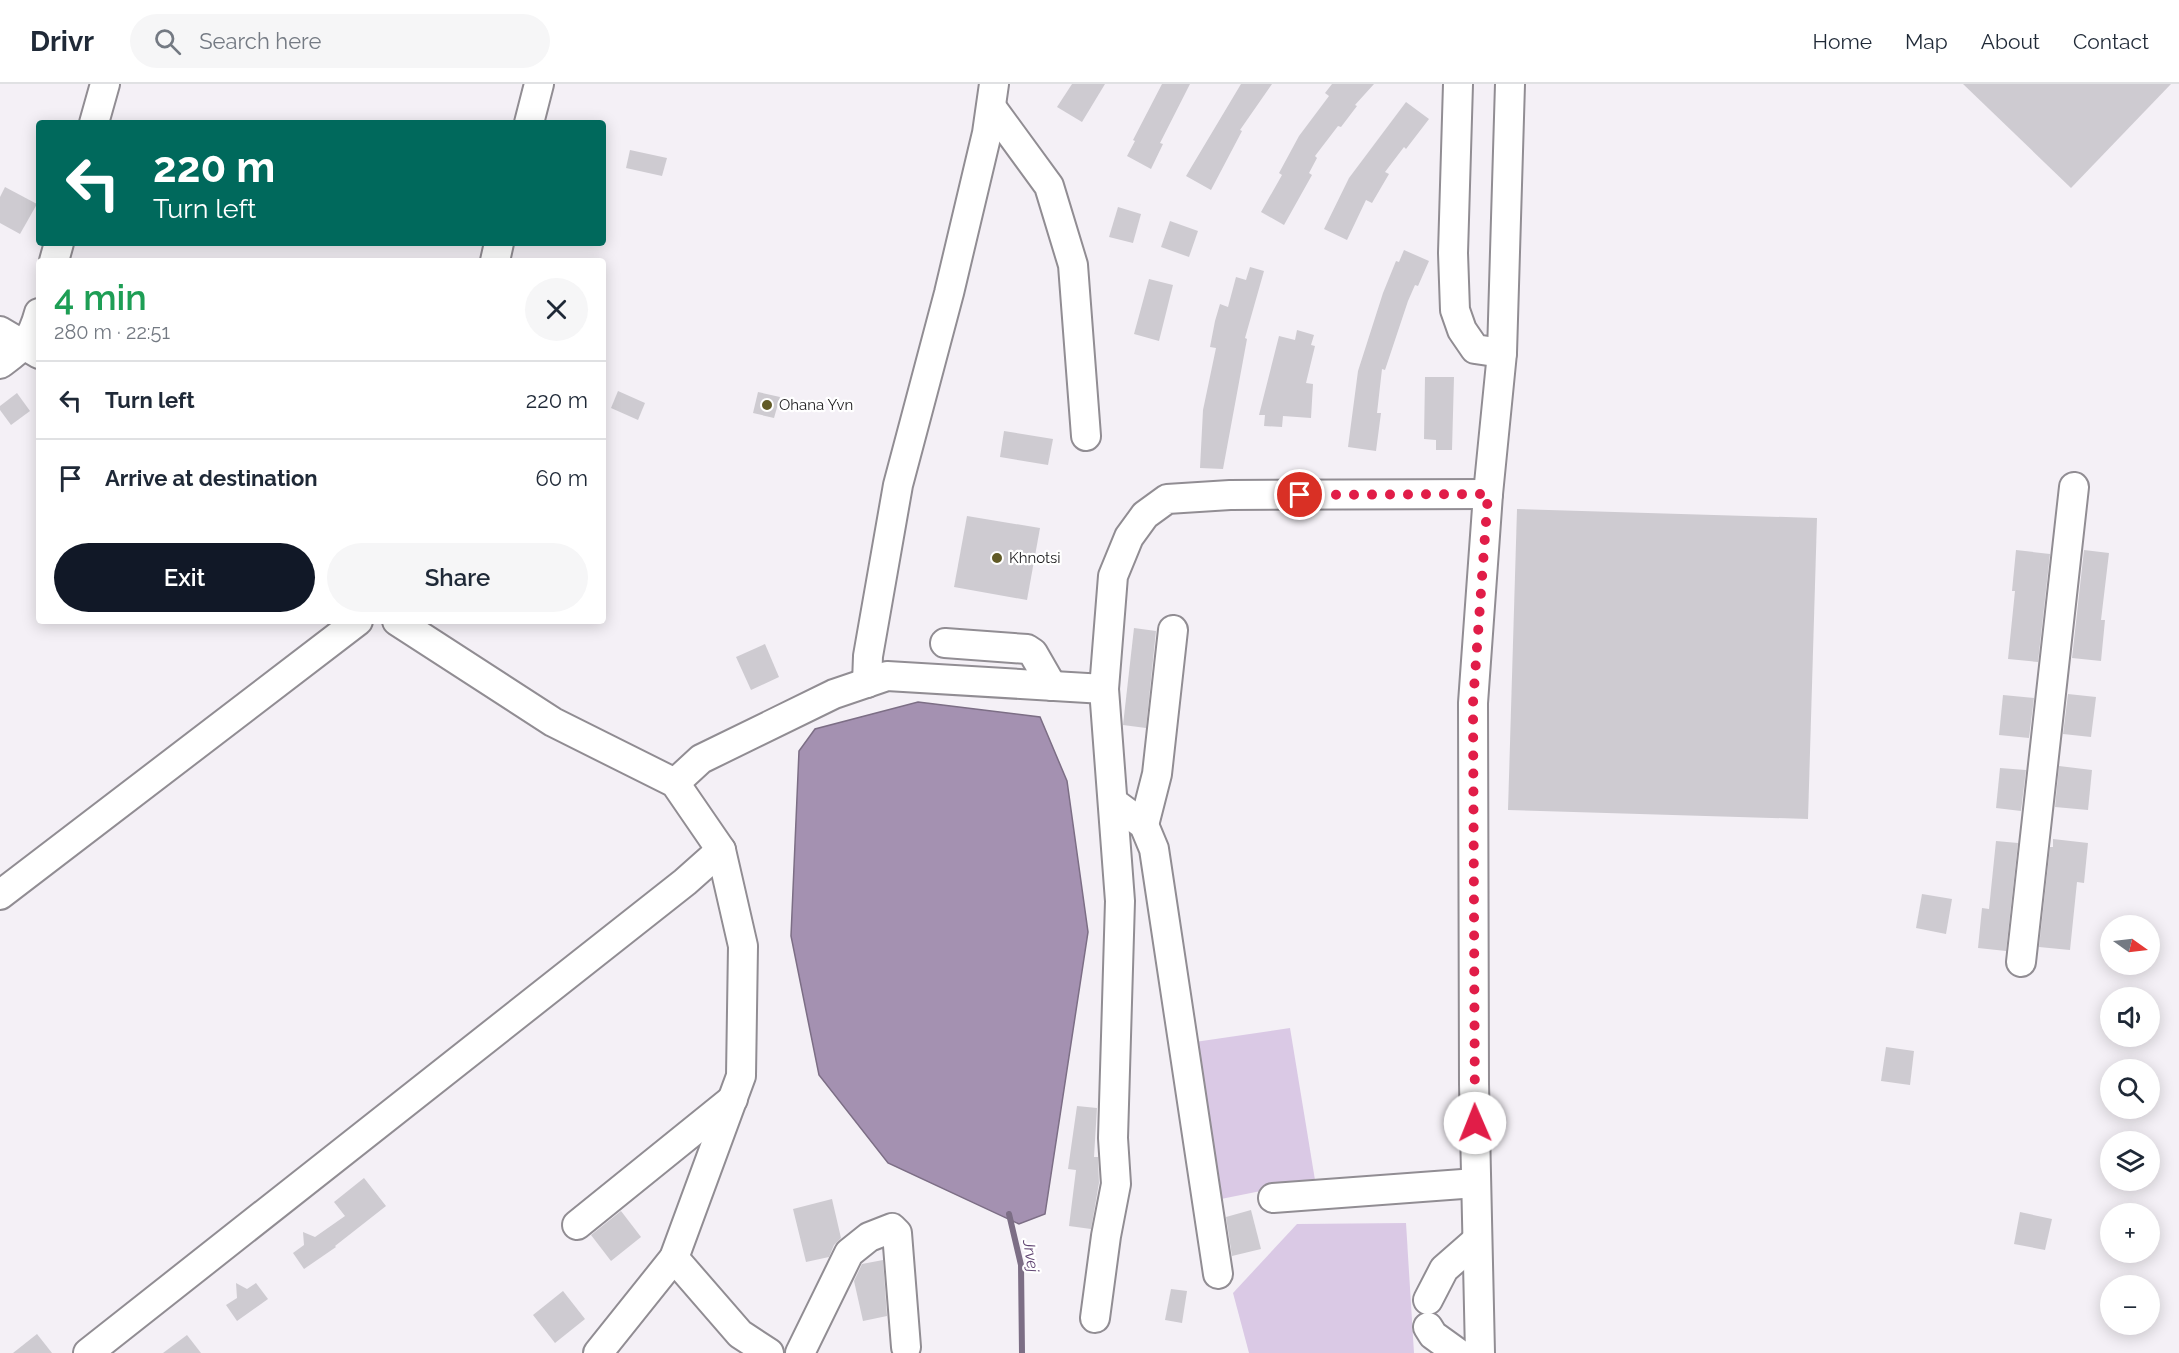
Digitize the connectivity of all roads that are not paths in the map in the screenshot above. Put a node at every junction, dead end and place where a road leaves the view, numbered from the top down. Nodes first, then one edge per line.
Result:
1 (105, 84) edge
2 (539, 84) edge
3 (1458, 84) edge
4 (1510, 84) edge
5 (993, 96) edge
6 (95, 120) edge
7 (530, 120) edge
8 (36, 324) edge
9 (0, 331) edge
10 (32, 350) edge
11 (1502, 353) junction
12 (0, 364) edge
13 (1086, 436) dead end
14 (2074, 487) dead end
15 (1488, 494) junction
16 (354, 624) edge
17 (402, 624) edge
18 (1173, 630) dead end
19 (945, 643) dead end
20 (867, 683) junction
21 (1052, 686) junction
22 (1104, 689) junction
23 (675, 783) junction
24 (1113, 802) junction
25 (1144, 825) junction
26 (721, 850) junction
27 (0, 896) edge
28 (2021, 962) dead end
29 (733, 1099) junction
30 (1476, 1183) junction
31 (1273, 1198) dead end
32 (577, 1226) dead end
33 (1476, 1241) junction
34 (674, 1258) junction
35 (1218, 1274) dead end
36 (1095, 1318) dead end
37 (906, 1347) dead end
38 (88, 1353) edge
39 (598, 1353) edge
40 (769, 1353) edge
41 (800, 1353) edge
42 (1458, 1353) edge
43 (1480, 1353) edge

1 - 6 street
2 - 7 street
3 - 11 street
4 - 11 street
5 - 13 street
5 - 20 street
8 - 10 street
9 - 10 street
10 - 12 street
11 - 15 street
14 - 28 street
15 - 22 street
15 - 30 street
16 - 27 street
17 - 23 street
18 - 25 street
19 - 21 street
20 - 21 street
20 - 23 street
21 - 22 street
22 - 24 street
23 - 26 street
24 - 25 street
24 - 36 street
25 - 35 street
26 - 29 street
26 - 38 street
29 - 32 street
29 - 34 street
30 - 31 street
30 - 33 street
33 - 42 street
33 - 43 street
34 - 39 street
34 - 40 street
37 - 41 street

